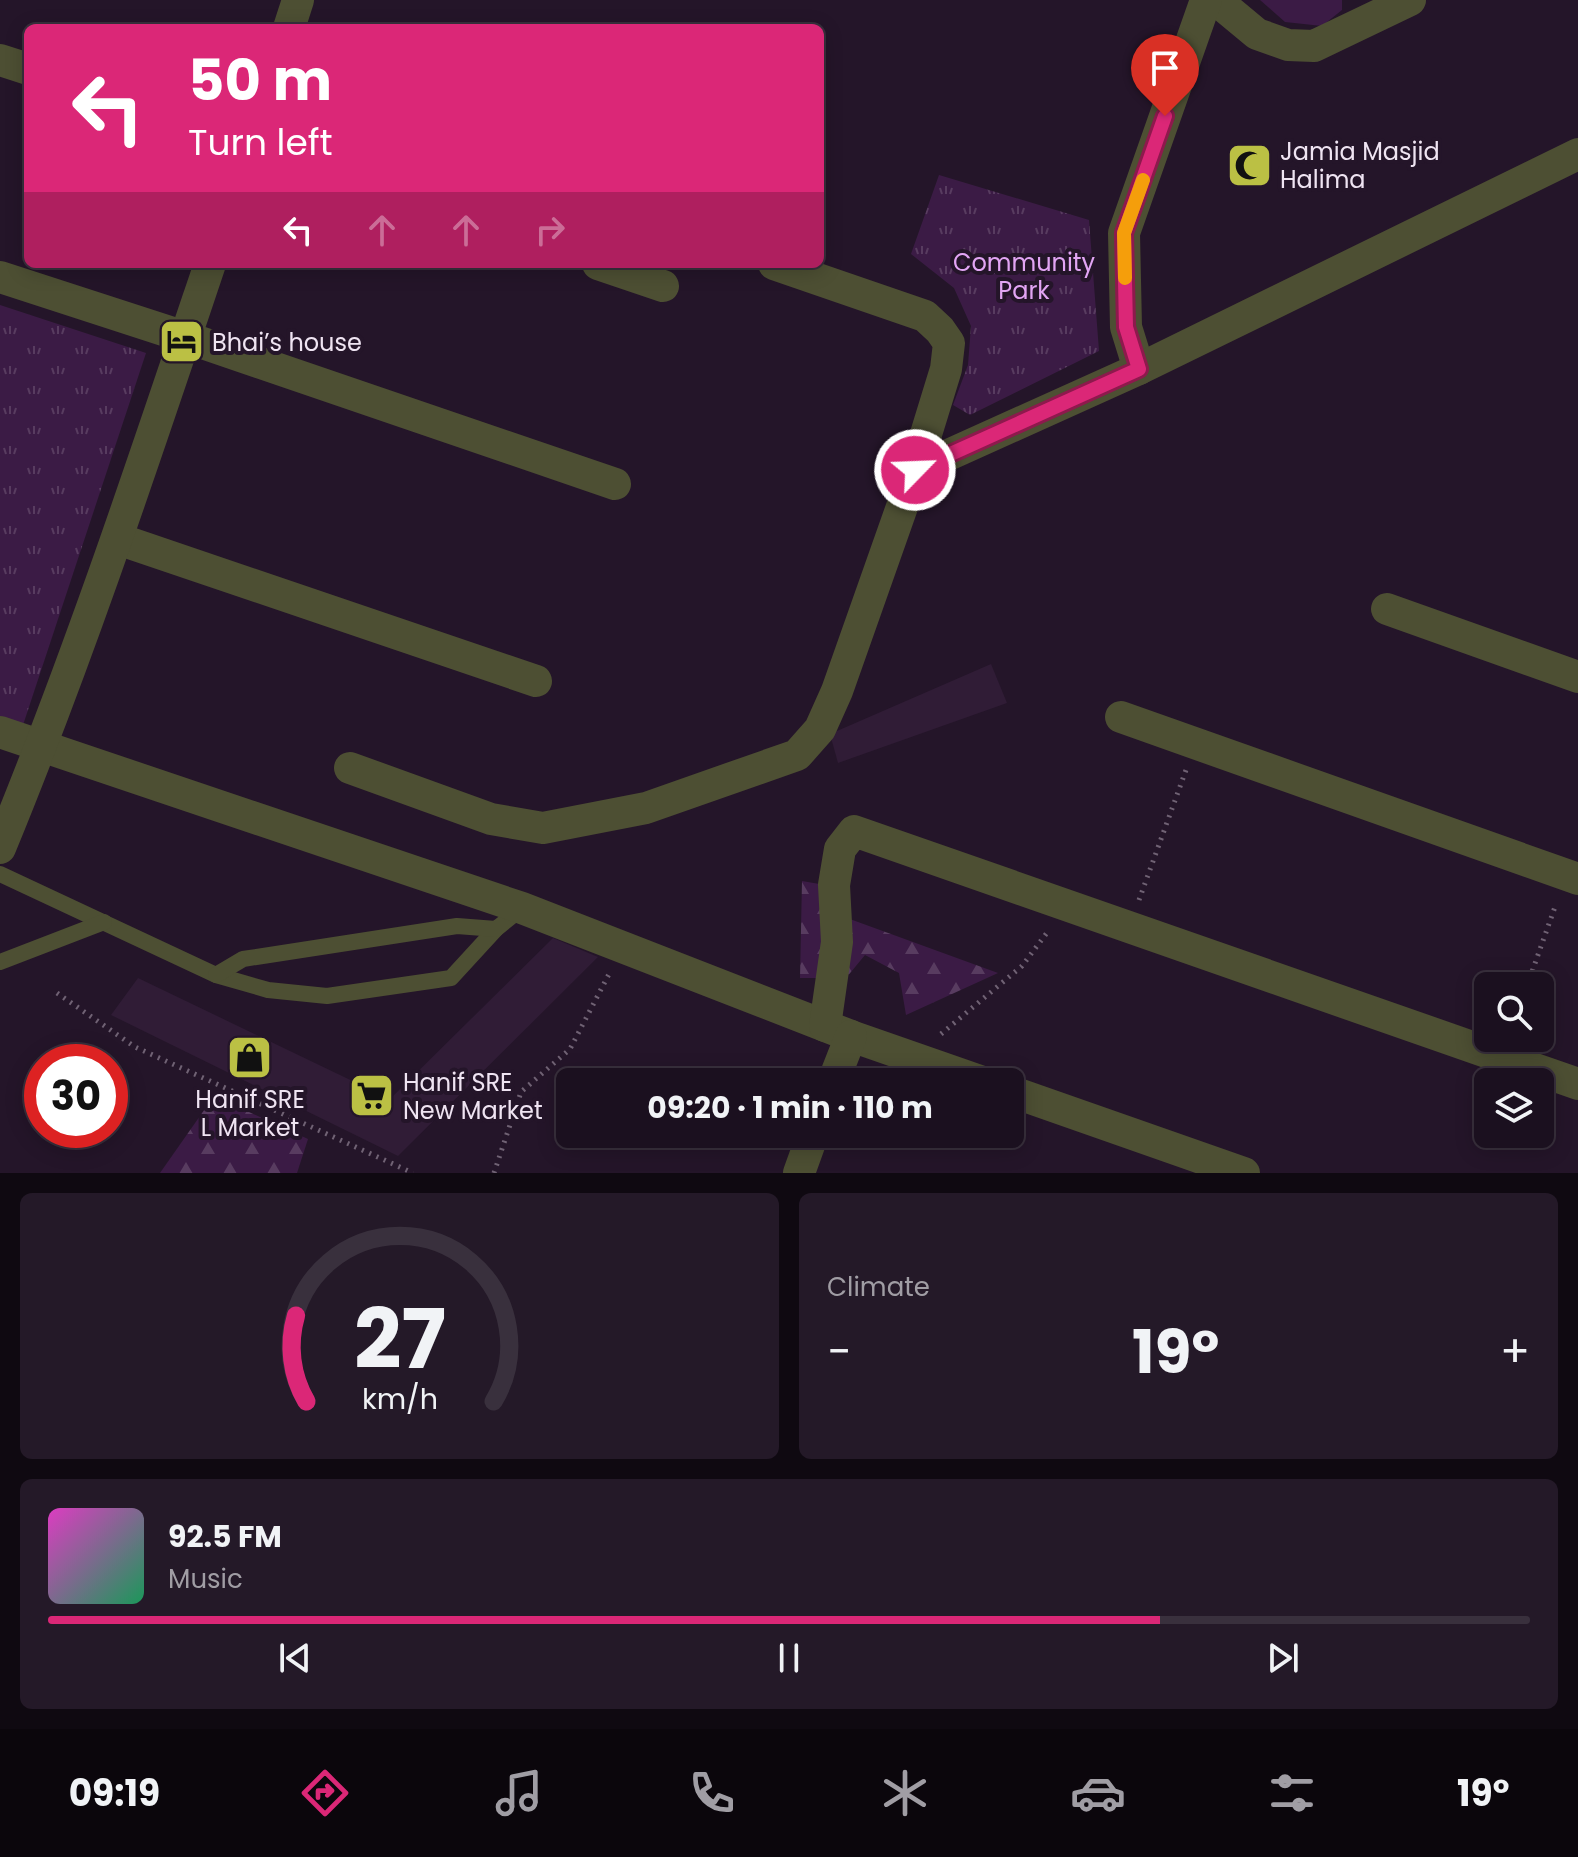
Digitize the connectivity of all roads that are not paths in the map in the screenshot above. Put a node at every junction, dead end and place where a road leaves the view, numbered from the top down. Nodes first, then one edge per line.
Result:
1 (298, 0) edge
2 (1206, 0) edge
3 (1216, 0) edge
4 (1410, 0) edge
5 (290, 24) edge
6 (0, 60) edge
7 (24, 68) edge
8 (1578, 154) edge
9 (209, 268) edge
10 (610, 268) edge
11 (786, 268) edge
12 (0, 277) edge
13 (663, 286) dead end
14 (185, 337) junction
15 (1139, 369) junction
16 (915, 470) junction
17 (615, 484) dead end
18 (118, 539) junction
19 (1387, 609) dead end
20 (1578, 677) edge
21 (536, 681) dead end
22 (1121, 717) dead end
23 (0, 732) edge
24 (42, 746) junction
25 (350, 768) dead end
26 (0, 848) edge
27 (0, 874) edge
28 (1572, 876) edge
29 (506, 913) junction
30 (104, 922) junction
31 (0, 962) edge
32 (216, 975) junction
33 (838, 1031) junction
34 (834, 1068) edge
35 (942, 1068) edge
36 (1578, 1084) edge
37 (1024, 1096) edge
38 (808, 1148) edge
39 (799, 1173) edge
40 (1244, 1173) edge

1 - 5 street
2 - 15 street
3 - 4 street
6 - 7 street
8 - 15 street
9 - 14 street
10 - 13 street
11 - 16 street
12 - 14 street
14 - 17 street
14 - 18 street
15 - 16 street
16 - 25 street
18 - 21 street
18 - 24 street
19 - 20 street
22 - 28 street
23 - 24 street
24 - 26 street
24 - 29 street
27 - 30 lane
29 - 32 lane
29 - 32 lane
29 - 33 street
30 - 31 lane
30 - 32 lane
33 - 34 street
33 - 35 street
33 - 36 street
37 - 40 street
38 - 39 street

